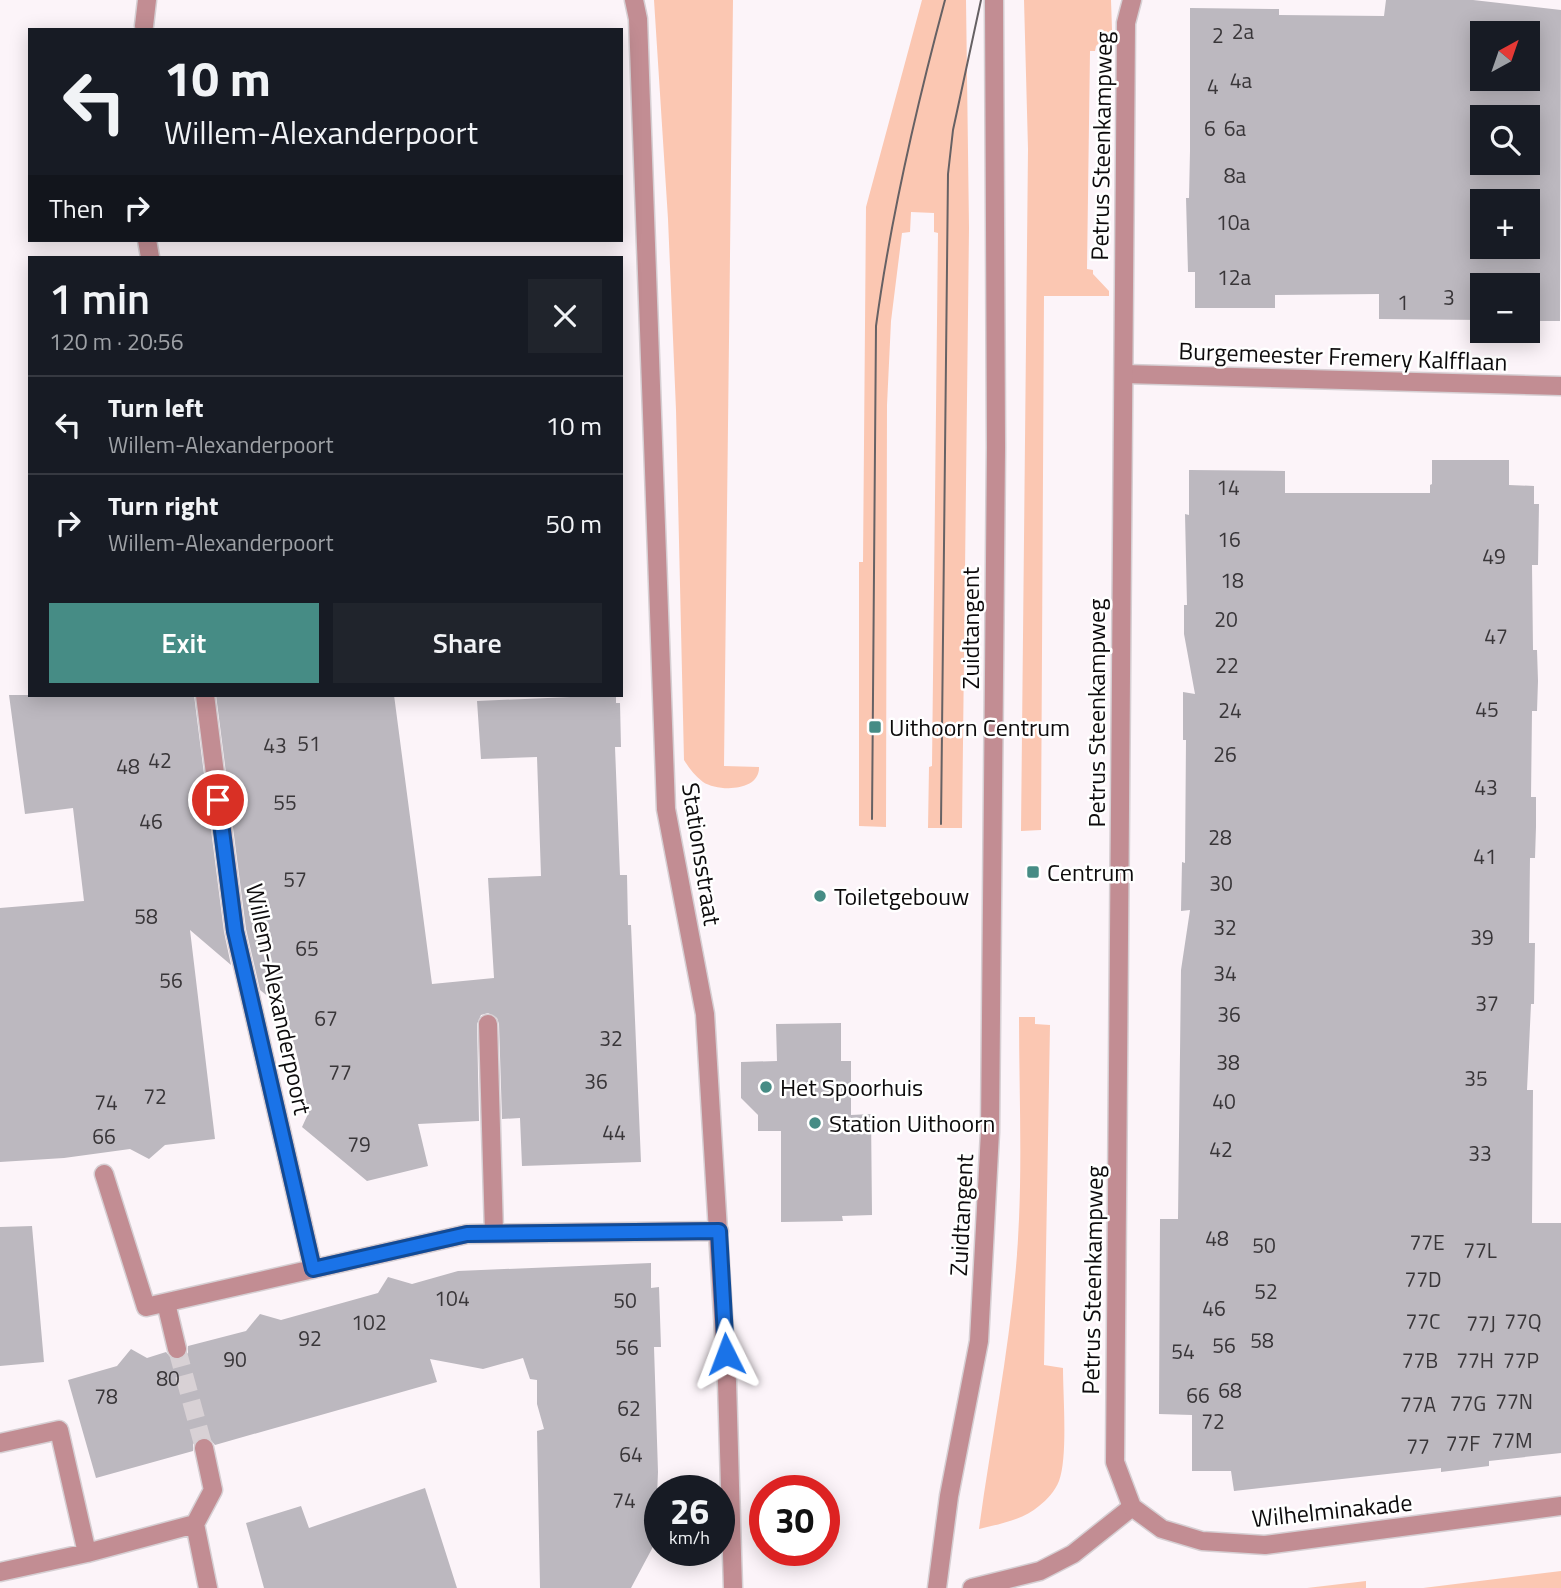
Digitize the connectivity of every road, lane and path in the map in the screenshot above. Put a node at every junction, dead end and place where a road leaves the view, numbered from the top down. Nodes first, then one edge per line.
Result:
1 (148, 0) edge
2 (634, 0) edge
3 (994, 0) edge
4 (1132, 0) edge
5 (144, 26) dead end
6 (1124, 374) junction
7 (1561, 386) edge
8 (205, 697) edge
9 (488, 1024) dead end
10 (104, 1174) dead end
11 (719, 1231) junction
12 (494, 1233) junction
13 (313, 1269) junction
14 (166, 1303) junction
15 (177, 1349) tunnel mouth
16 (0, 1443) edge
17 (204, 1448) tunnel mouth
18 (1561, 1506) edge
19 (1132, 1507) junction
20 (195, 1524) junction
21 (87, 1553) junction
22 (0, 1572) edge
23 (208, 1588) edge
24 (733, 1588) edge
25 (937, 1588) edge
26 (972, 1588) edge

1 - 5 street
2 - 11 street, Stationsstraat
3 - 25 street, Zuidtangent
4 - 6 street, Petrus Steenkampweg
6 - 7 street, Burgemeester Fremery Kalfflaan
6 - 19 street, Petrus Steenkampweg
8 - 13 street, Willem-Alexanderpoort
9 - 12 street
10 - 14 street
11 - 12 street
11 - 24 street, Stationsstraat
12 - 13 street
13 - 14 street
14 - 15 street
16 - 21 street
17 - 20 street
18 - 19 street, Wilhelminakade
19 - 26 street
20 - 21 street
20 - 23 street
21 - 22 street

